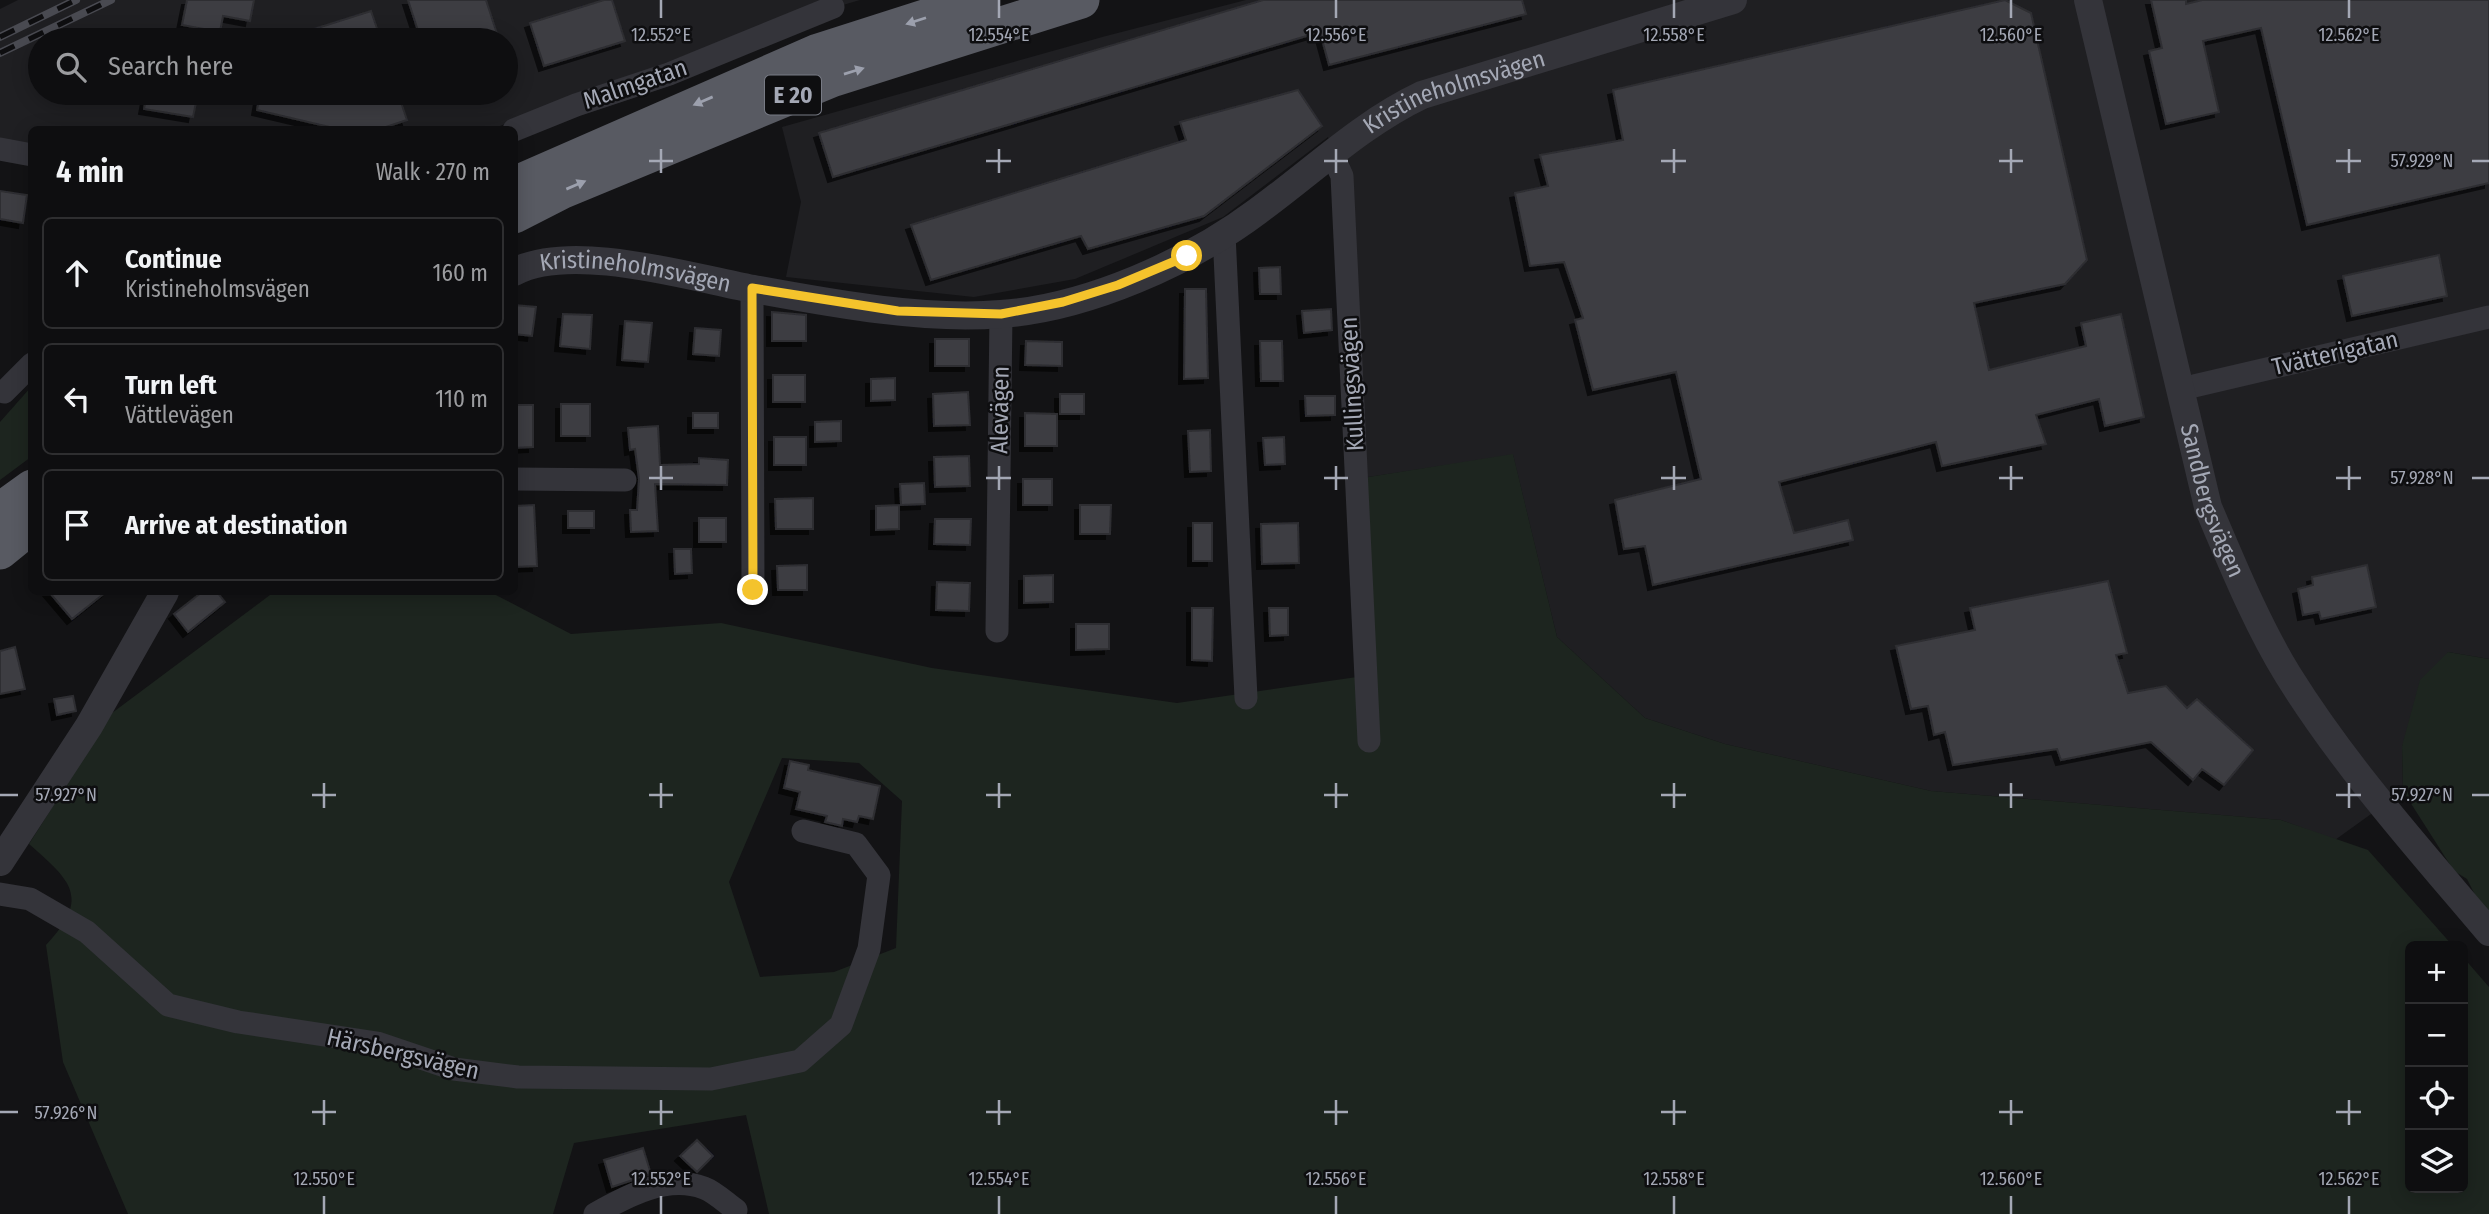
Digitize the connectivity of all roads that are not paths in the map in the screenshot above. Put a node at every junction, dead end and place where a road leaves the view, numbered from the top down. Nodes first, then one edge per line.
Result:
1 (981, 0) edge
2 (1081, 0) edge
3 (1733, 0) edge
4 (2088, 0) edge
5 (833, 8) dead end
6 (518, 128) edge
7 (0, 149) edge
8 (28, 154) edge
9 (1332, 154) junction
10 (518, 183) edge
11 (518, 213) edge
12 (1224, 234) junction
13 (518, 270) edge
14 (752, 288) junction
15 (1001, 314) junction
16 (2489, 317) edge
17 (28, 368) edge
18 (2181, 389) junction
19 (4, 392) dead end
20 (518, 479) edge
21 (625, 480) dead end
22 (28, 491) edge
23 (0, 511) edge
24 (28, 528) edge
25 (0, 551) edge
26 (753, 590) dead end
27 (163, 595) edge
28 (997, 631) dead end
29 (1246, 698) dead end
30 (1369, 741) dead end
31 (803, 831) dead end
32 (0, 862) edge
33 (0, 894) edge
34 (2489, 932) edge
35 (736, 1210) dead end
36 (595, 1214) edge

1 -> 10 highway, E 20
11 -> 2 highway, E 20
3 - 9 street, Kristineholmsvägen
4 - 18 street, Sandbergsvägen
5 - 6 street, Malmgatan
7 - 8 street
9 - 12 street, Kristineholmsvägen
9 - 30 street, Kullingsvägen
12 - 15 street, Kristineholmsvägen
12 - 29 street
13 - 14 street, Kristineholmsvägen
14 - 15 street, Kristineholmsvägen
14 - 26 street
15 - 28 street, Alevägen
16 - 18 street, Tvätterigatan
17 - 19 street
18 - 34 street, Sandbergsvägen
20 - 21 street
22 - 23 highway
24 - 25 highway
27 - 32 street
31 - 33 street, Härsbergsvägen
35 - 36 street

